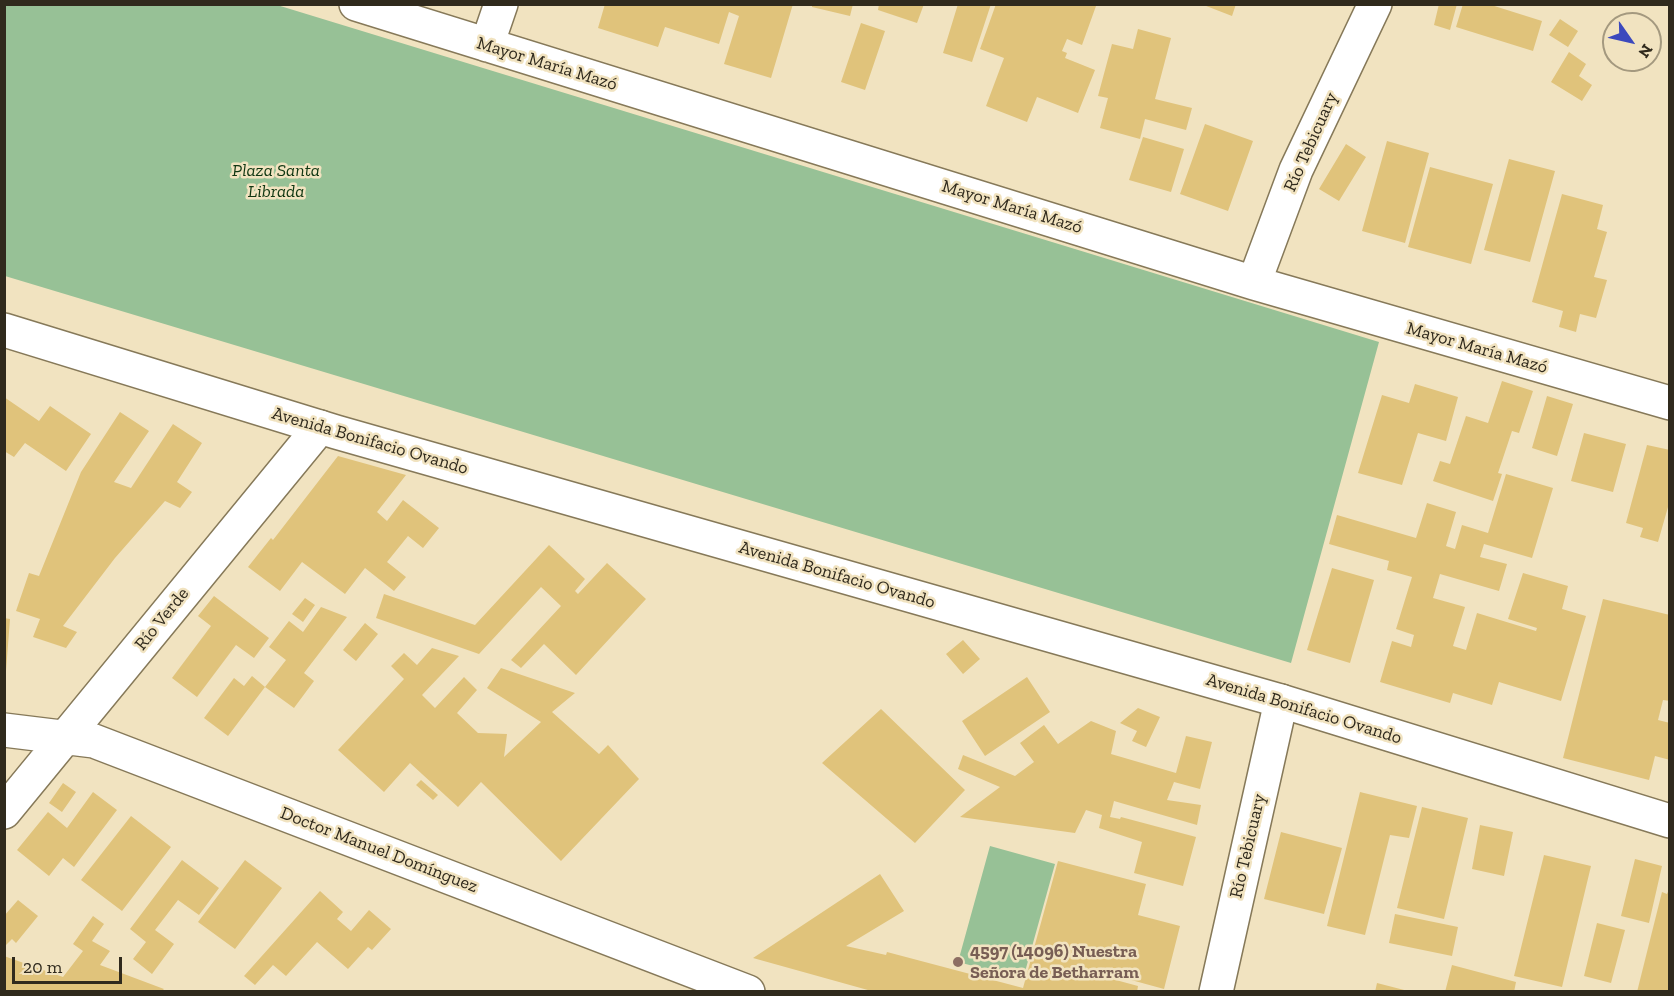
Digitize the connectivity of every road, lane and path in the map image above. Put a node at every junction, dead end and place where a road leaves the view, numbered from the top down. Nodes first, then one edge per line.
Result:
1 (356, 4) edge
2 (501, 4) edge
3 (1375, 4) edge
4 (487, 45) junction
5 (1254, 283) junction
6 (4, 330) edge
7 (1670, 403) edge
8 (320, 427) junction
9 (1281, 701) junction
10 (4, 730) edge
11 (66, 736) junction
12 (4, 812) edge
13 (1670, 821) edge
14 (748, 992) edge
15 (1216, 992) edge

1 - 4 street, Mayor María Mazó
2 - 4 street
3 - 5 street, Río Tebicuary
4 - 5 street, Mayor María Mazó
5 - 7 street, Mayor María Mazó
6 - 8 street, Avenida Bonifacio Ovando
8 - 9 street, Avenida Bonifacio Ovando
8 - 11 street, Río Verde
9 - 13 street, Avenida Bonifacio Ovando
9 - 15 street, Río Tebicuary
10 - 11 street, Doctor Manuel Domínguez
11 - 12 street, Río Verde
11 - 14 street, Doctor Manuel Domínguez

